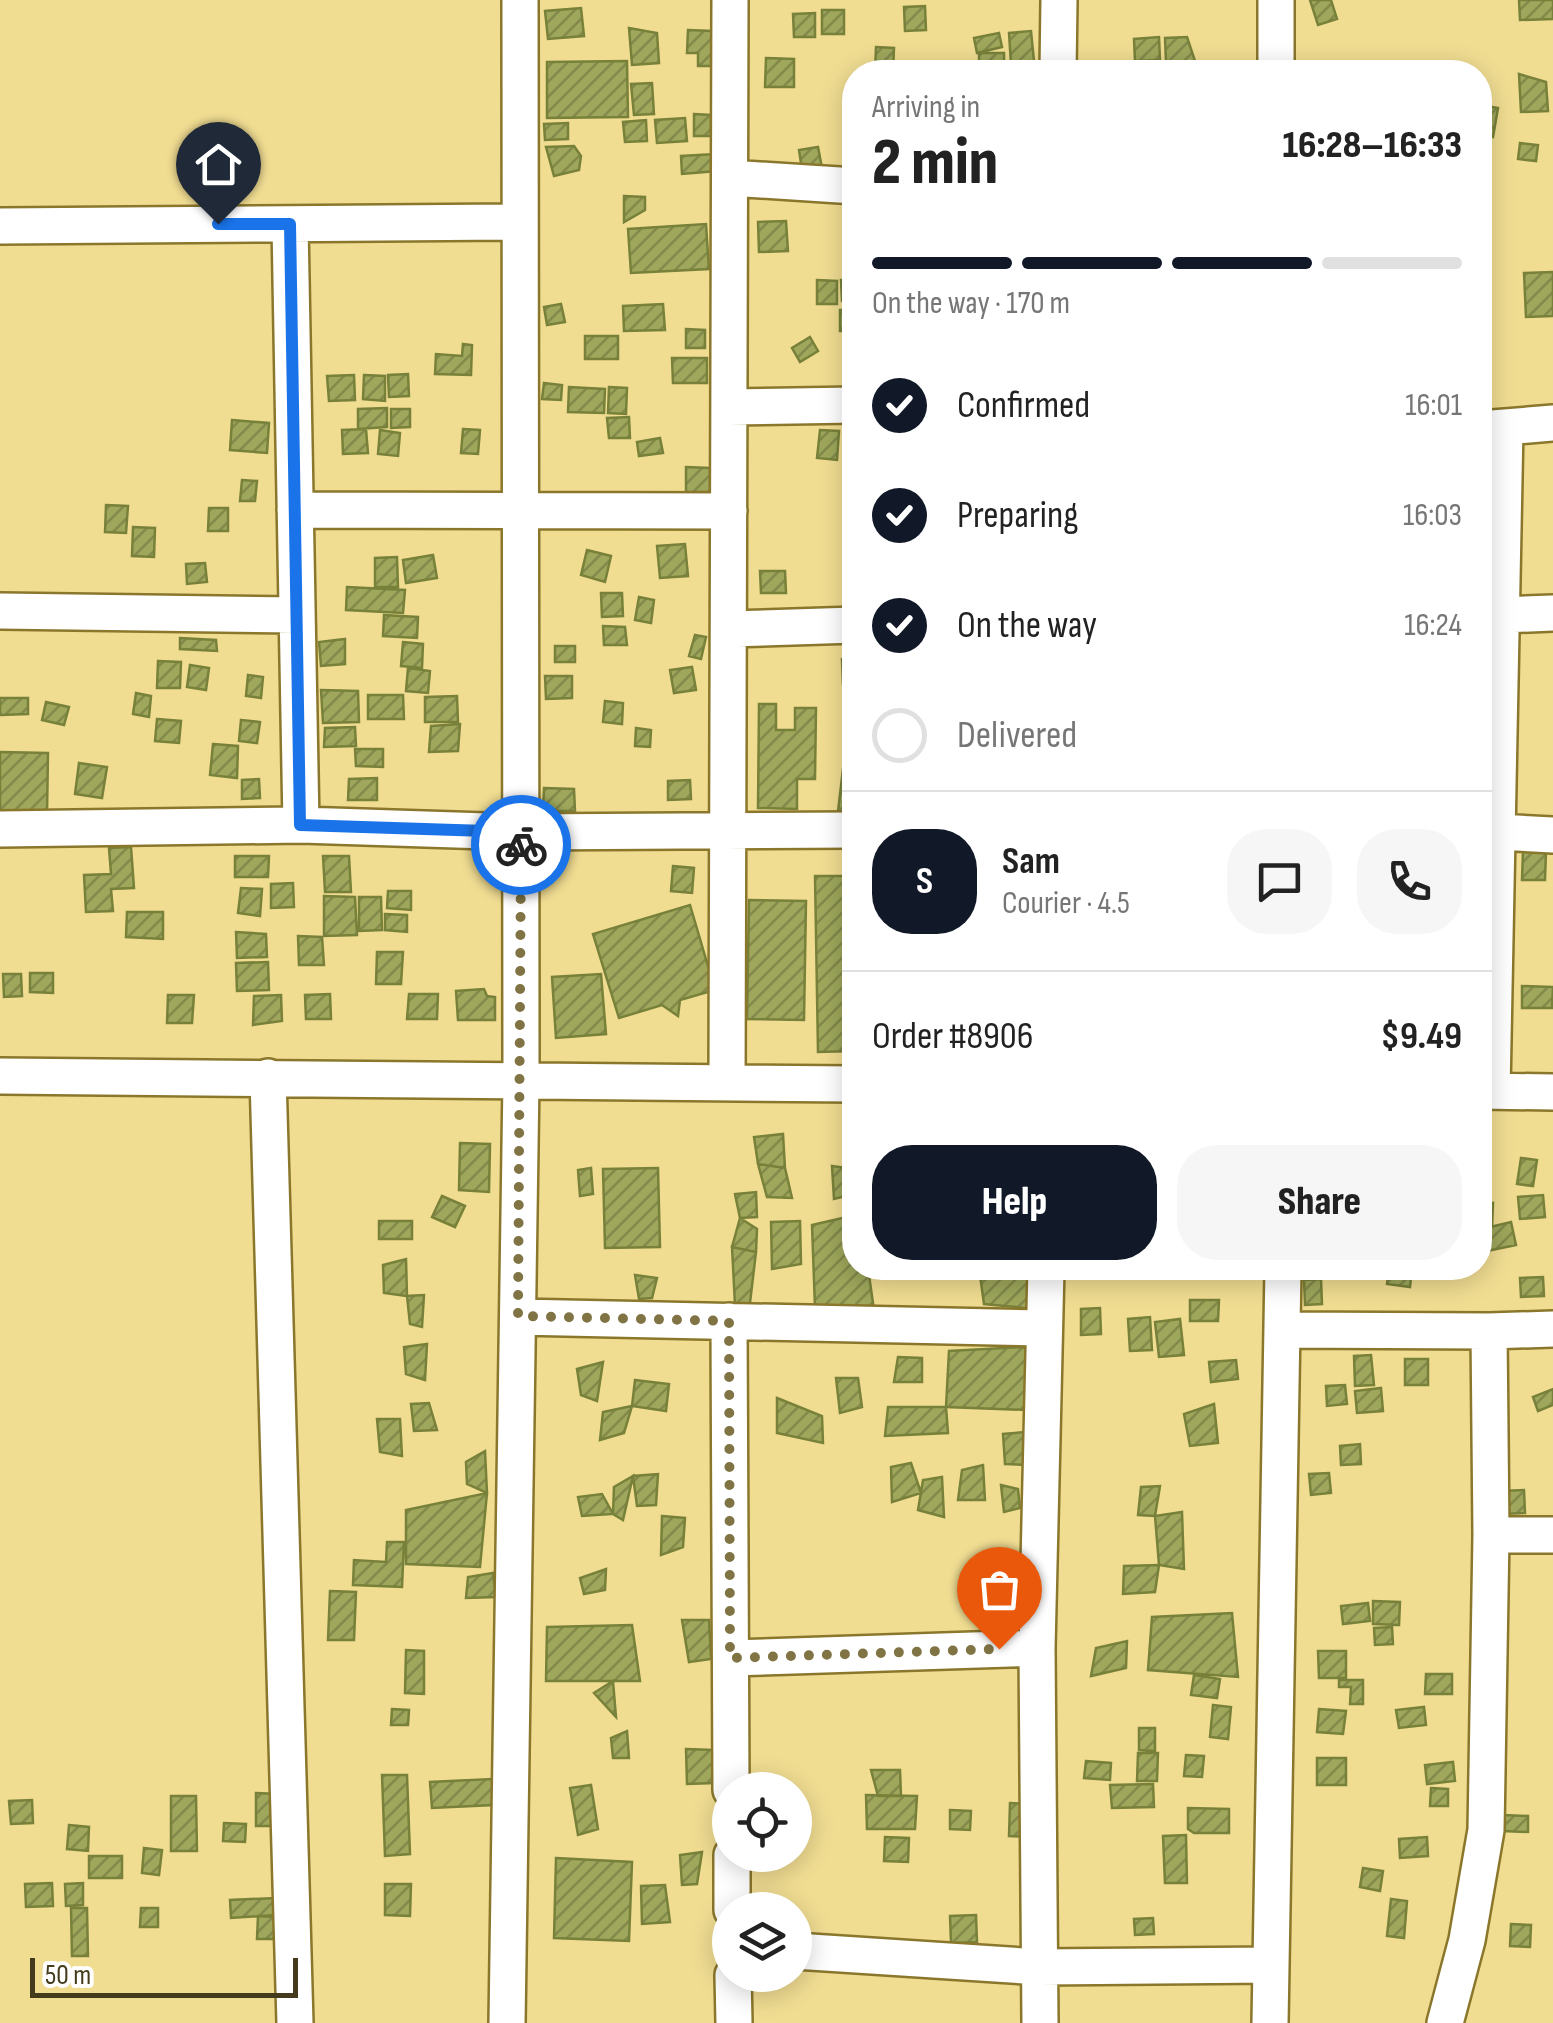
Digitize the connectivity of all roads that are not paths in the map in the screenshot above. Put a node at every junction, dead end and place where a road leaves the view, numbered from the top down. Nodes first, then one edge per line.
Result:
1 (520, 0) edge
2 (730, 0) edge
3 (1059, 0) edge
4 (1276, 0) edge
5 (1058, 60) edge
6 (1276, 60) edge
7 (730, 178) junction
8 (842, 185) edge
9 (520, 222) junction
10 (290, 224) junction
11 (0, 226) edge
12 (842, 406) edge
13 (729, 407) junction
14 (1553, 423) edge
15 (1493, 428) edge
16 (520, 509) junction
17 (295, 510) junction
18 (728, 511) junction
19 (0, 611) edge
20 (1553, 613) edge
21 (297, 615) junction
22 (1502, 616) junction
23 (842, 625) edge
24 (728, 629) junction
25 (300, 825) junction
26 (0, 830) edge
27 (842, 830) edge
28 (521, 832) junction
29 (728, 832) junction
30 (1498, 832) junction
31 (1553, 835) edge
32 (1492, 962) edge
33 (0, 1076) edge
34 (268, 1077) junction
35 (521, 1080) junction
36 (727, 1082) junction
37 (842, 1084) edge
38 (1492, 1091) edge
39 (1553, 1092) edge
40 (1046, 1280) edge
41 (1283, 1280) edge
42 (518, 1316) junction
43 (729, 1321) junction
44 (1044, 1328) junction
45 (1553, 1329) edge
46 (1282, 1330) junction
47 (1490, 1331) junction
48 (1491, 1535) junction
49 (1553, 1535) edge
50 (1038, 1648) junction
51 (730, 1658) junction
52 (732, 1772) edge
53 (812, 1952) edge
54 (1270, 1965) junction
55 (1040, 1966) junction
56 (733, 1992) edge
57 (296, 2023) edge
58 (507, 2023) edge
59 (734, 2023) edge
60 (1040, 2023) edge
61 (1270, 2023) edge
62 (1445, 2023) edge

1 - 9 street
2 - 7 street
3 - 5 street
4 - 6 street
7 - 8 street
7 - 13 street
9 - 10 street
9 - 16 street
10 - 11 street
10 - 17 street
12 - 13 street
13 - 18 street
14 - 15 street
15 - 22 street
16 - 17 street
16 - 18 street
16 - 28 street
17 - 21 street
18 - 24 street
19 - 21 street
20 - 22 street
21 - 25 street
22 - 30 street
23 - 24 street
24 - 29 street
25 - 26 street
25 - 28 street
27 - 29 street
28 - 29 street
28 - 35 street
29 - 36 street
30 - 31 street
30 - 32 street
33 - 34 street
34 - 35 street
34 - 57 street
35 - 36 street
35 - 42 street
36 - 37 street
38 - 39 street
40 - 44 street
41 - 46 street
42 - 43 street
42 - 58 street
43 - 44 street
43 - 51 street
44 - 50 street
45 - 47 street
46 - 47 street
46 - 54 street
47 - 48 street
48 - 49 street
48 - 62 street
50 - 51 street
50 - 55 street
51 - 52 street
53 - 55 street
54 - 55 street
54 - 61 street
55 - 60 street
56 - 59 street

